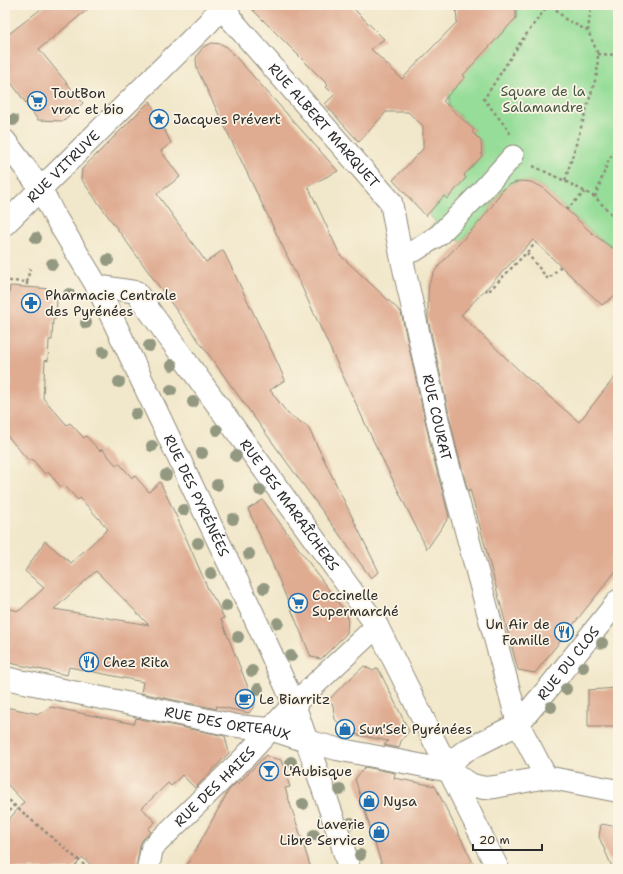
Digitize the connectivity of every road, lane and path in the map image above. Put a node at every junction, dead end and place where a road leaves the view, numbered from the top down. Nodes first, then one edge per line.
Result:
1 (223, 5) edge
2 (228, 5) edge
3 (548, 5) edge
4 (552, 5) edge
5 (591, 5) edge
6 (588, 31) junction
7 (598, 54) junction
8 (618, 55) edge
9 (5, 141) edge
10 (618, 147) edge
11 (513, 156) junction
12 (565, 181) junction
13 (41, 189) junction
14 (585, 192) junction
15 (595, 197) junction
16 (566, 210) dead end
17 (618, 221) edge
18 (5, 224) edge
19 (536, 243) dead end
20 (527, 253) junction
21 (401, 256) junction
22 (561, 266) dead end
23 (30, 268) dead end
24 (28, 282) junction
25 (5, 286) edge
26 (97, 286) junction
27 (27, 287) dead end
28 (486, 289) dead end
29 (618, 601) edge
30 (377, 626) junction
31 (5, 678) edge
32 (294, 704) junction
33 (518, 724) junction
34 (270, 729) junction
35 (307, 741) junction
36 (450, 771) junction
37 (546, 777) junction
38 (618, 791) edge
39 (5, 796) edge
40 (14, 805) junction
41 (5, 816) edge
42 (84, 864) junction
43 (78, 869) edge
44 (89, 869) edge
45 (148, 869) edge
46 (349, 869) edge
47 (498, 869) edge

1 - 13 street, RUE VITRUVE
2 - 21 street, RUE ALBERT MARQUET
3 - 11 path
4 - 6 path
5 - 6 path
6 - 7 path
7 - 8 path
7 - 12 path
9 - 13 street, RUE DES PYRÉNÉES
10 - 15 path
11 - 12 path
11 - 21 street
12 - 14 path
13 - 18 street, RUE VITRUVE
13 - 26 street, RUE DES PYRÉNÉES
14 - 15 path
14 - 16 path
15 - 17 path
19 - 20 path
20 - 22 path
20 - 28 path
21 - 33 street, RUE COURAT
23 - 24 path
24 - 25 path
24 - 27 path
26 - 30 street, RUE DES MARAÎCHERS
26 - 32 street, RUE DES PYRÉNÉES
29 - 33 street, RUE DU CLOS
30 - 32 street, RUE DES HAIES
30 - 36 street, RUE DES MARAÎCHERS
31 - 34 street, RUE DES ORTEAUX
32 - 34 street, RUE DES HAIES
32 - 35 street, RUE DES PYRÉNÉES
33 - 36 street
33 - 37 street
34 - 35 street, RUE DES ORTEAUX
34 - 45 street, RUE DES HAIES
35 - 36 street, RUE DES ORTEAUX
35 - 46 street, RUE DES PYRÉNÉES
36 - 37 street, RUE DES ORTEAUX
36 - 47 street, RUE DES MARAÎCHERS
37 - 38 street, RUE DES ORTEAUX
39 - 40 path
40 - 41 path
40 - 42 path
42 - 43 path
42 - 44 path

